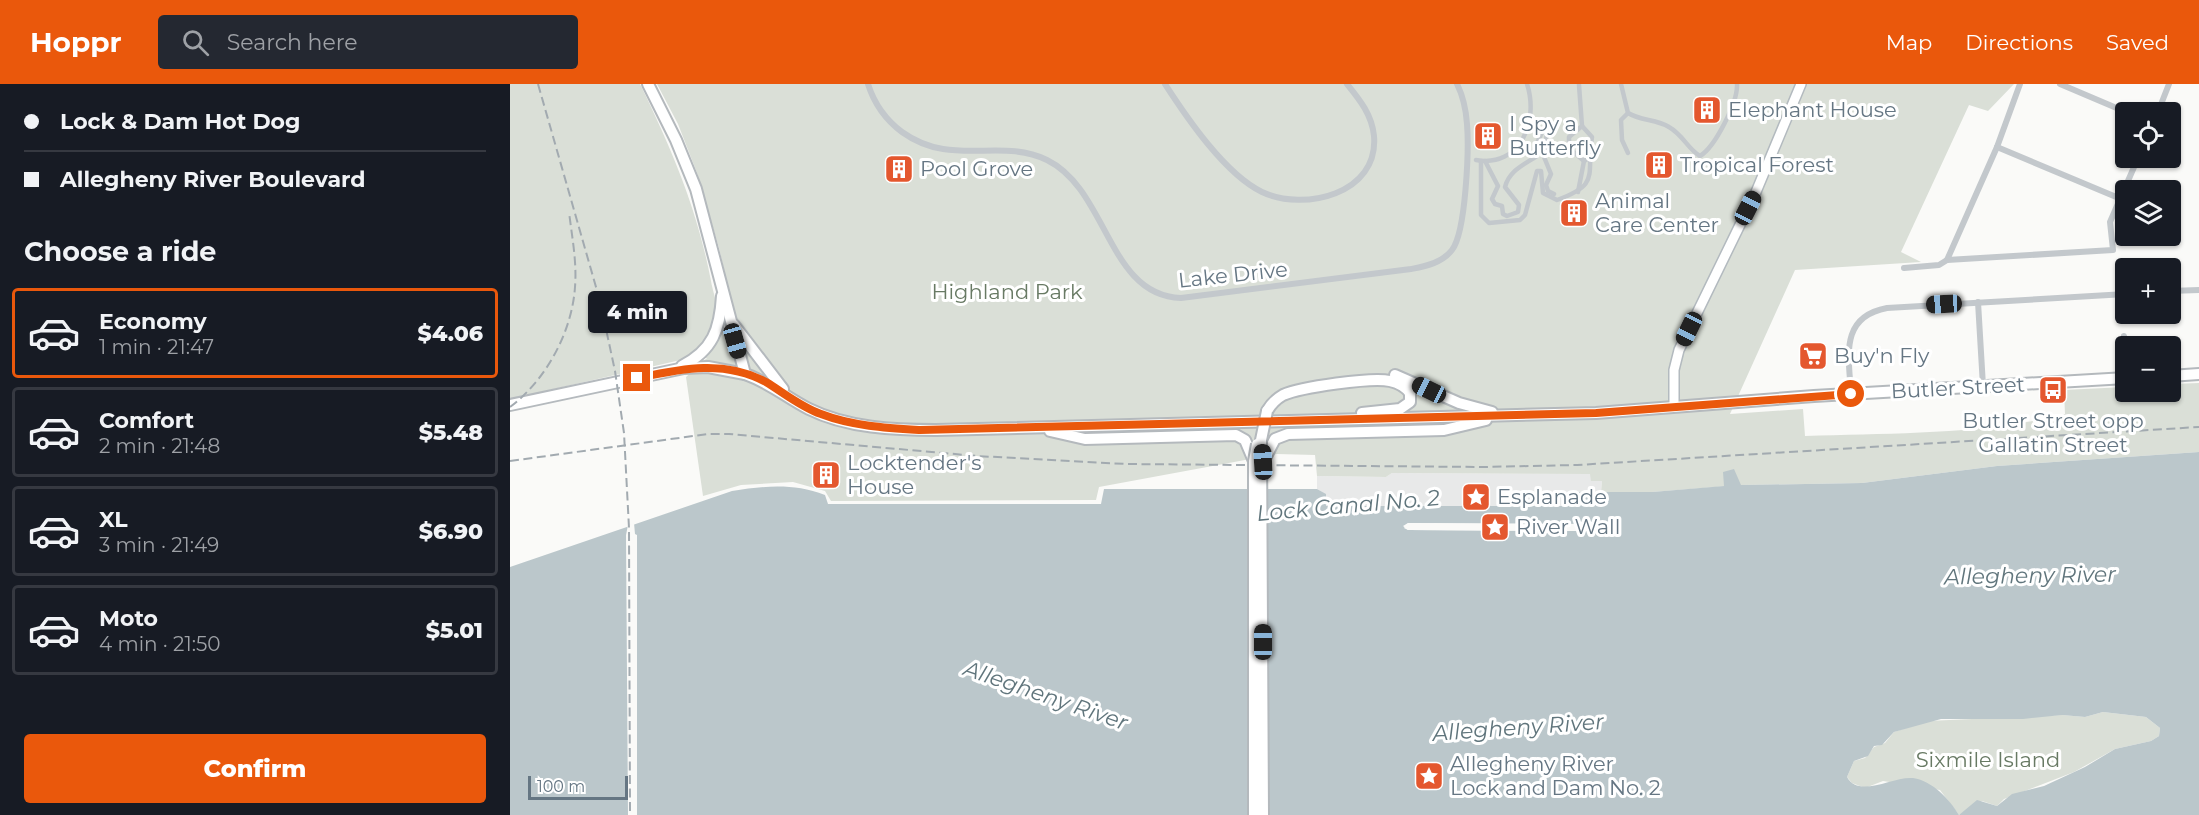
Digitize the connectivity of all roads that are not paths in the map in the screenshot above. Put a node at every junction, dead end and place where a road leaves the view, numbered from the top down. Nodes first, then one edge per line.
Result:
1 (648, 84) edge
2 (868, 84) edge
3 (1165, 84) edge
4 (1347, 84) edge
5 (1457, 84) edge
6 (1527, 84) edge
7 (1580, 84) edge
8 (1621, 84) edge
9 (1737, 84) edge
10 (1801, 84) edge
11 (2020, 84) edge
12 (2060, 84) edge
13 (2169, 84) edge
14 (2162, 102) edge
15 (2115, 107) edge
16 (1628, 113) junction
17 (1582, 126) junction
18 (1997, 147) junction
19 (1628, 153) dead end
20 (1480, 160) junction
21 (1587, 160) junction
22 (1578, 192) junction
23 (1552, 196) junction
24 (2115, 196) edge
25 (1480, 198) junction
26 (1492, 199) junction
27 (2115, 212) edge
28 (1947, 260) junction
29 (1904, 268) dead end
30 (2199, 290) edge
31 (2181, 291) edge
32 (2115, 295) edge
33 (722, 296) junction
34 (1978, 302) junction
35 (725, 307) junction
36 (674, 370) junction
37 (745, 374) junction
38 (2199, 374) edge
39 (2181, 375) edge
40 (2115, 379) edge
41 (1983, 387) junction
42 (1851, 394) junction
43 (790, 398) junction
44 (510, 405) edge
45 (1674, 407) junction
46 (1262, 415) junction
47 (1504, 415) junction
48 (1035, 428) junction
49 (1258, 461) junction
50 (1254, 815) edge
51 (1263, 815) edge

1 - 33 main road
2 - 5 street, Lake Drive
3 - 4 street
6 - 20 street
7 - 17 street
8 - 16 street
9 - 16 street
10 - 45 main road
11 - 18 street
12 - 15 street
13 - 14 street
16 - 19 street
17 - 21 street
17 - 21 street
18 - 24 street
18 - 28 street
20 - 25 street
20 - 26 street
21 - 22 street
21 - 22 street
22 - 23 street
23 - 25 street
23 - 26 street
25 - 26 street
27 - 28 street
28 - 29 street
30 - 31 street
32 - 34 street
33 - 35 main road
33 - 36 main road
34 - 41 street
34 - 42 street
35 - 37 main road
35 - 43 main road
36 - 37 main road
36 - 44 main road
37 - 43 main road
38 - 39 main road
40 - 41 main road, Butler Street
41 - 42 main road, Butler Street
42 - 45 main road, Butler Street
43 - 48 main road
45 - 47 main road, Butler Street
46 - 46 main road
46 - 47 main road
46 - 47 main road
46 - 48 main road
46 - 49 main road, bridge
47 - 49 main road
48 - 49 main road
49 - 50 main road, bridge
49 - 51 main road, bridge

